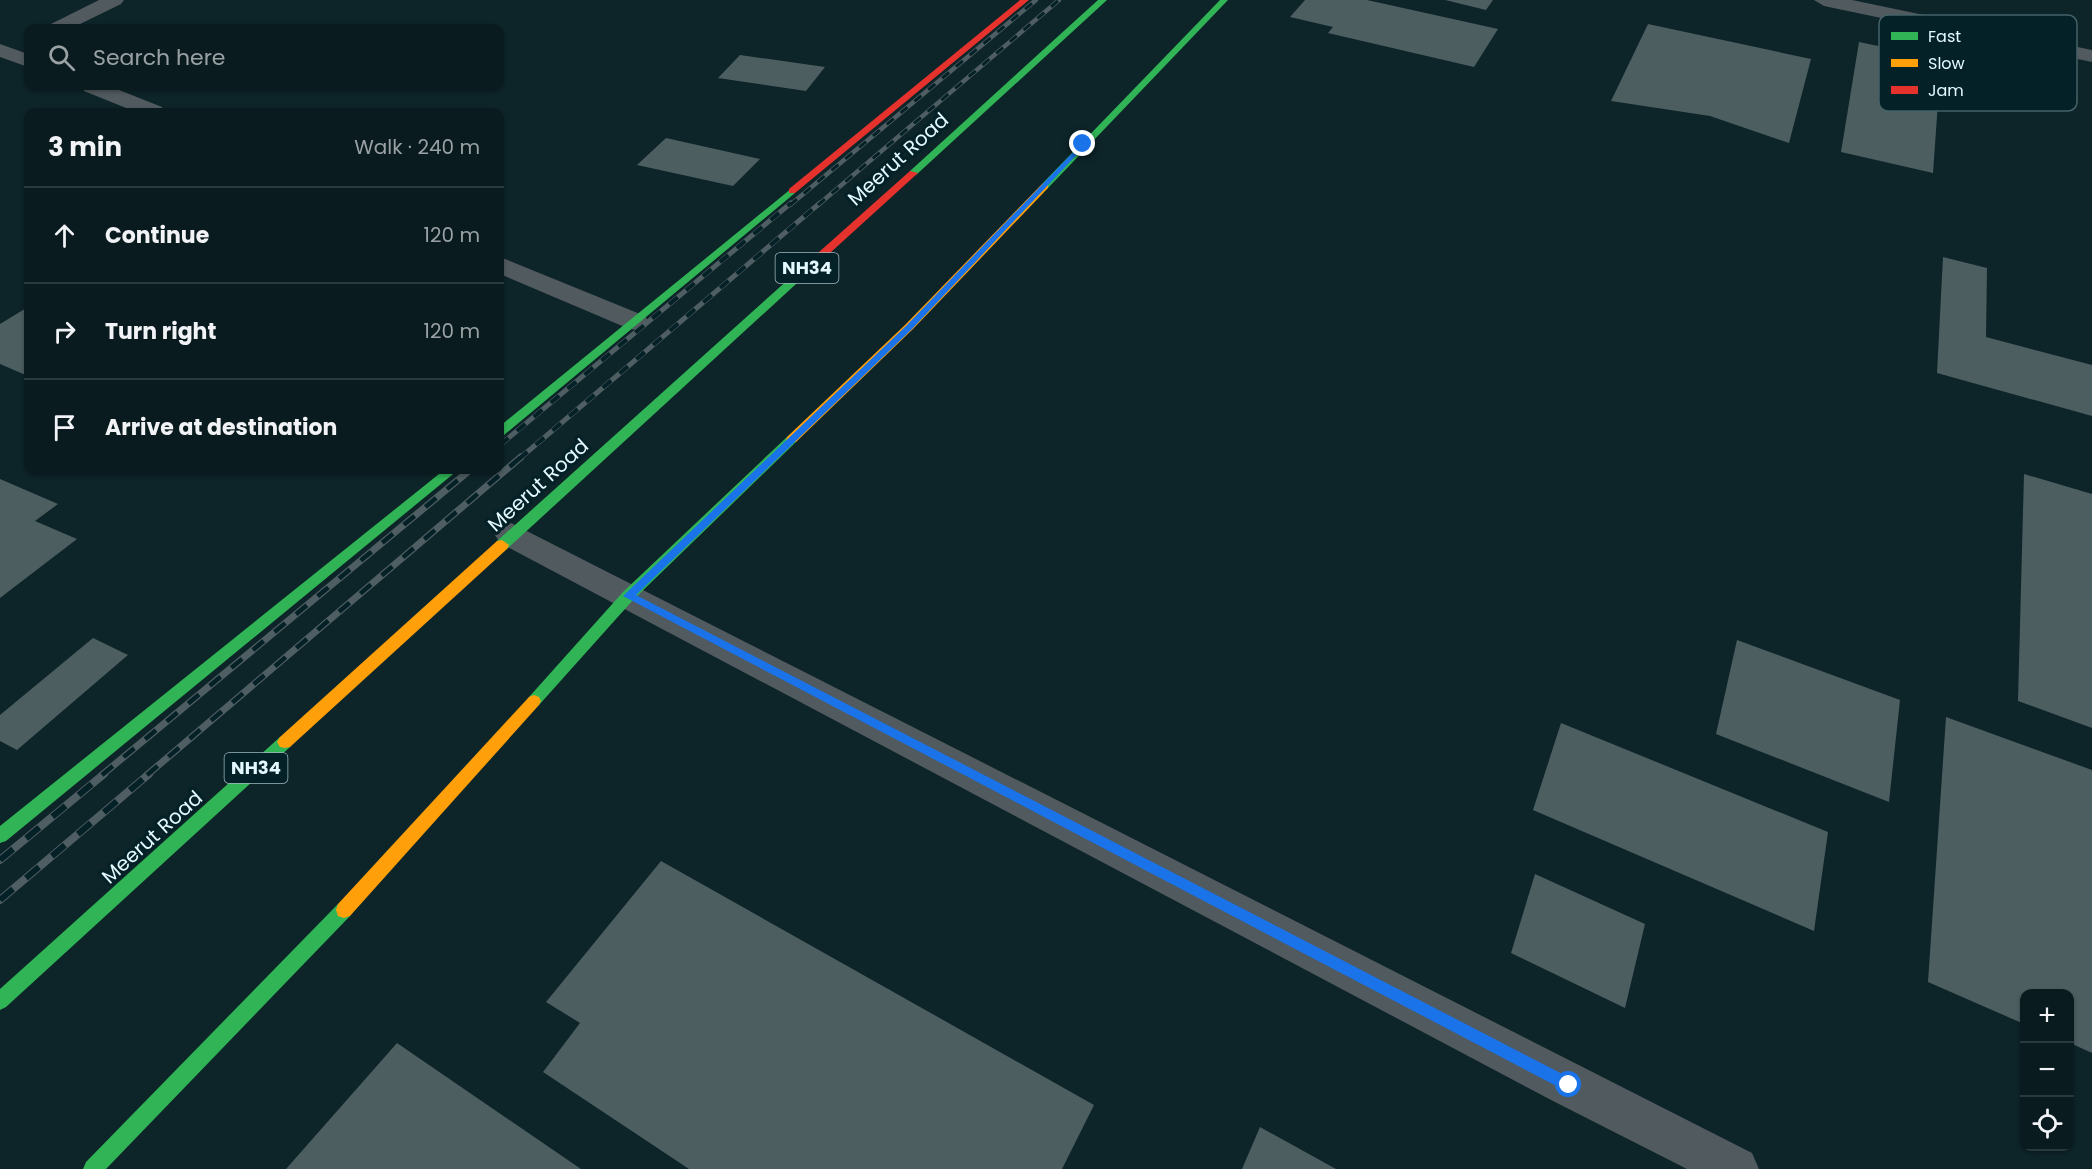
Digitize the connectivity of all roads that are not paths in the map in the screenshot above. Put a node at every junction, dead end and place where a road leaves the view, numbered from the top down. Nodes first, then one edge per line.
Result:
1 (114, 0) edge
2 (1025, 0) edge
3 (1103, 0) edge
4 (1224, 0) edge
5 (1824, 0) edge
6 (1896, 15) edge
7 (66, 24) edge
8 (24, 44) edge
9 (4, 52) edge
10 (2077, 53) edge
11 (2092, 56) edge
12 (24, 60) edge
13 (102, 90) edge
14 (144, 108) edge
15 (504, 267) edge
16 (636, 322) junction
17 (504, 429) edge
18 (447, 474) edge
19 (511, 536) junction
20 (628, 596) junction
21 (0, 836) edge
22 (0, 1001) edge
23 (93, 1169) edge
24 (1736, 1169) edge

1 - 7 street
2 - 16 main road, Meerut Road
3 - 19 main road, Meerut Road / NH34
4 - 20 main road
5 - 6 street
8 - 9 street
9 - 12 street
10 - 11 street
13 - 14 street
15 - 16 street
16 - 17 main road, Meerut Road
18 - 21 main road
19 - 20 street
19 - 22 main road, Meerut Road / NH34
20 - 23 main road
20 - 24 street

